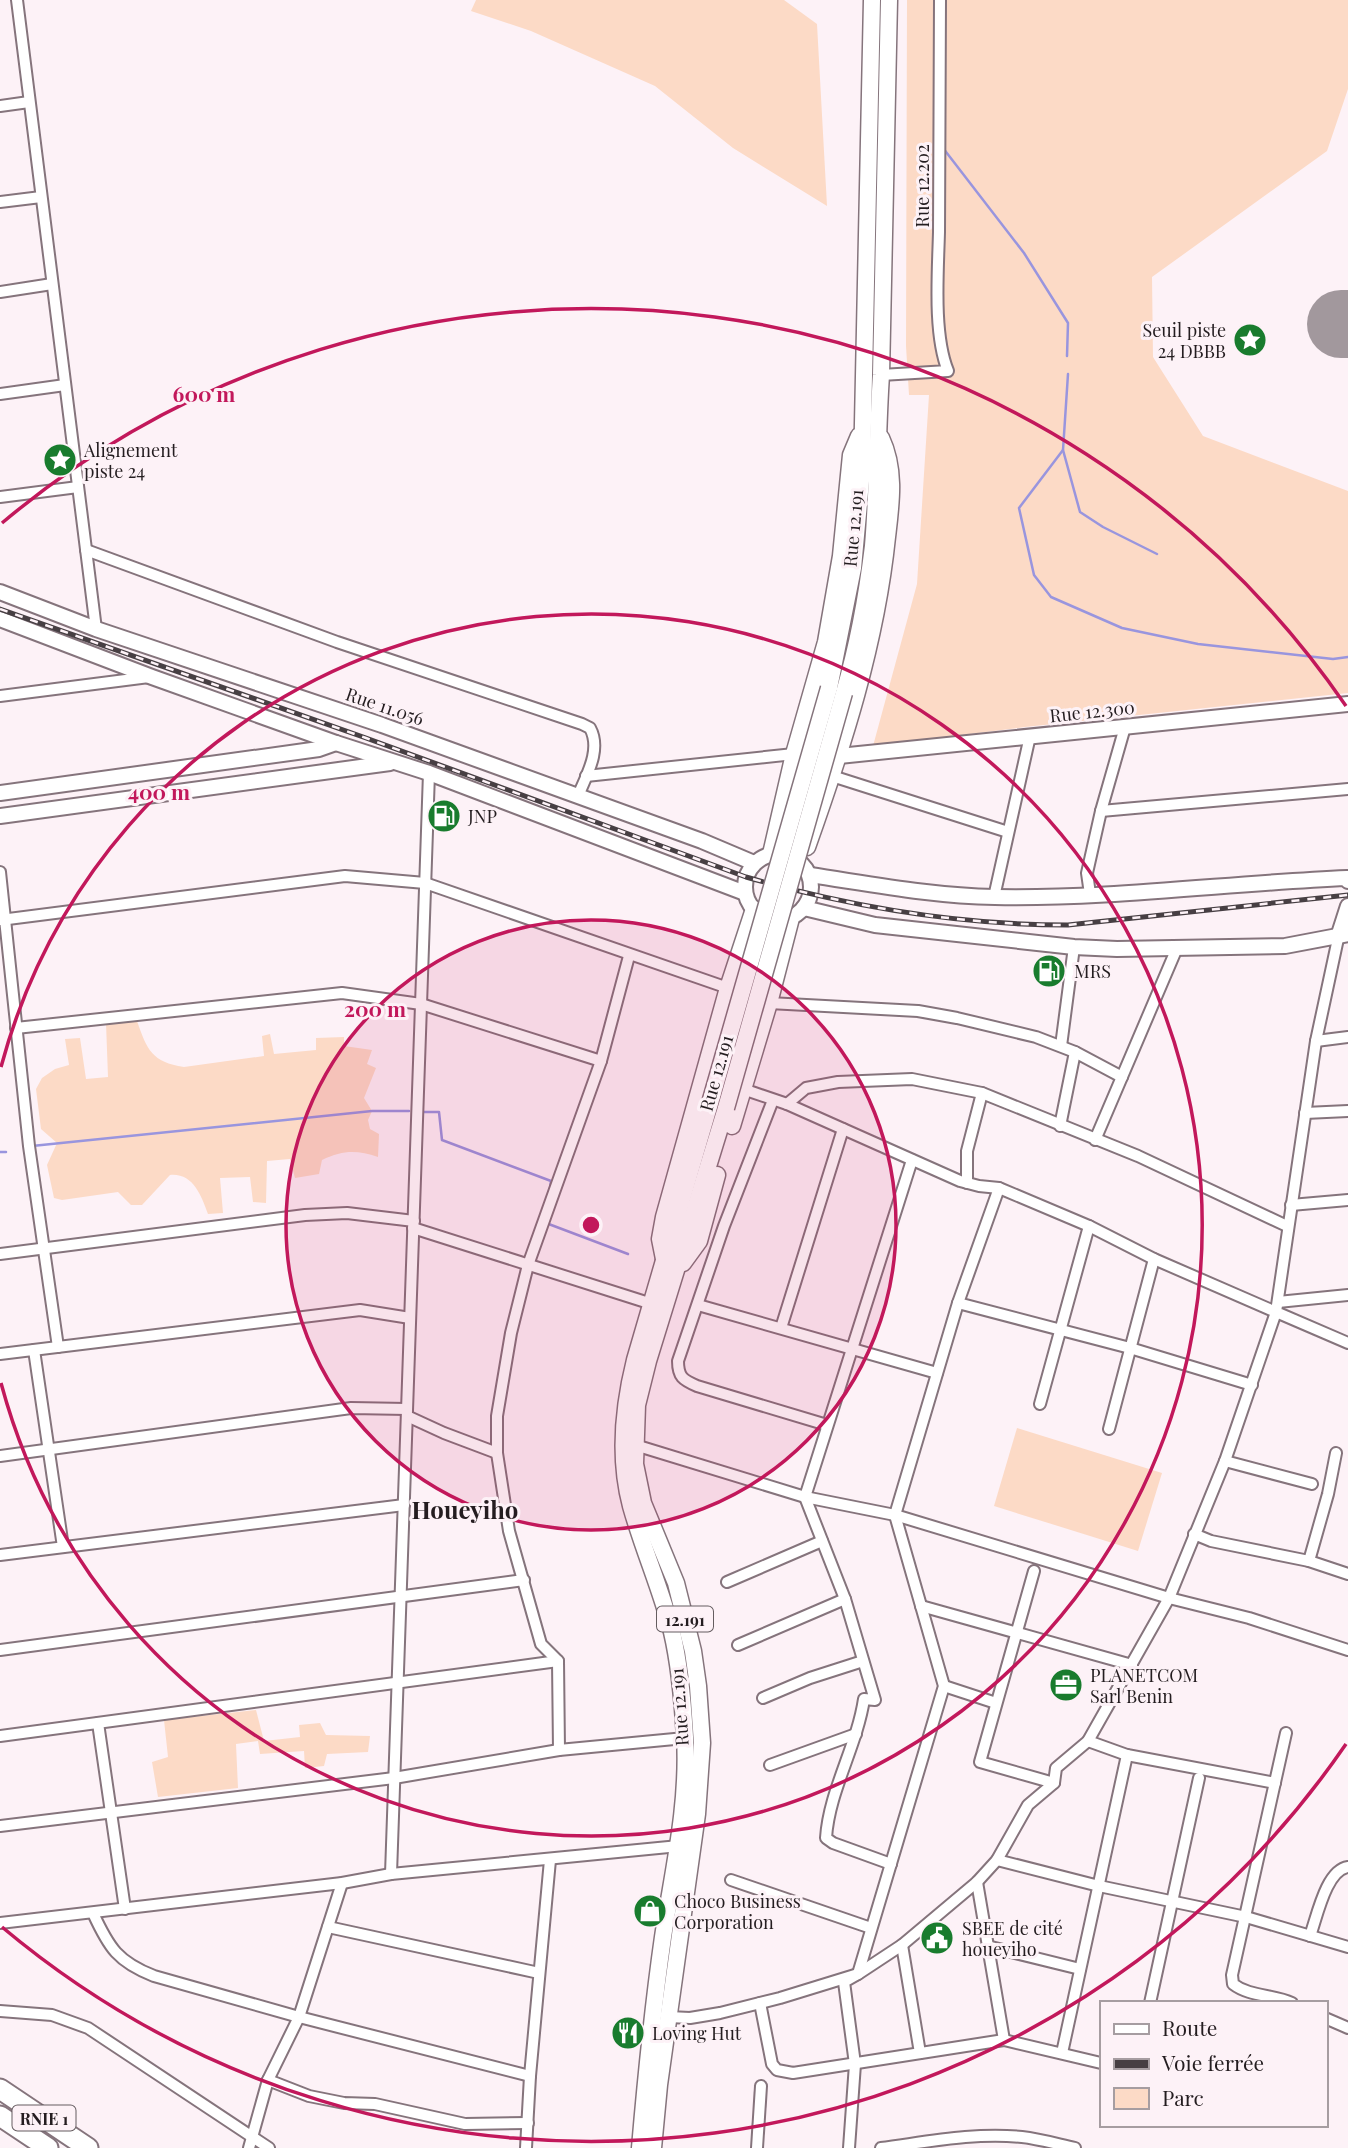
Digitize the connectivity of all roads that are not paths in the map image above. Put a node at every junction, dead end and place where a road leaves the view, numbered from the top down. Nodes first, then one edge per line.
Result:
1 (16, 0) edge
2 (872, 0) edge
3 (889, 0) edge
4 (940, 0) edge
5 (29, 102) junction
6 (0, 106) edge
7 (41, 197) junction
8 (0, 202) edge
9 (52, 284) junction
10 (0, 292) edge
11 (881, 375) junction
12 (65, 385) junction
13 (0, 394) edge
14 (869, 430) junction
15 (78, 487) junction
16 (0, 497) edge
17 (86, 550) junction
18 (0, 592) edge
19 (0, 618) edge
20 (96, 629) junction
21 (152, 677) junction
22 (836, 691) junction
23 (0, 696) edge
24 (1348, 705) edge
25 (1125, 727) junction
26 (1030, 736) junction
27 (336, 743) junction
28 (794, 754) junction
29 (839, 756) junction
30 (393, 763) junction
31 (429, 773) junction
32 (586, 776) junction
33 (832, 776) junction
34 (1348, 789) edge
35 (0, 793) edge
36 (578, 796) junction
37 (1101, 811) junction
38 (0, 816) edge
39 (1008, 832) junction
40 (771, 854) junction
41 (754, 863) junction
42 (806, 869) junction
43 (0, 872) edge
44 (1348, 877) edge
45 (425, 883) junction
46 (746, 893) junction
47 (1090, 894) junction
48 (994, 897) junction
49 (1348, 906) edge
50 (804, 908) junction
51 (754, 909) junction
52 (791, 918) junction
53 (3, 919) edge
54 (1344, 934) edge
55 (1074, 947) junction
56 (1177, 948) junction
57 (629, 956) junction
58 (728, 988) junction
59 (769, 1003) junction
60 (421, 1004) junction
61 (16, 1028) junction
62 (1348, 1037) edge
63 (1316, 1041) junction
64 (1061, 1046) junction
65 (1075, 1052) junction
66 (601, 1061) junction
67 (1122, 1077) junction
68 (743, 1089) junction
69 (982, 1093) junction
70 (773, 1100) junction
71 (787, 1104) junction
72 (1348, 1111) edge
73 (1305, 1113) junction
74 (1060, 1125) junction
75 (843, 1129) junction
76 (1095, 1140) junction
77 (912, 1160) junction
78 (967, 1183) junction
79 (999, 1188) junction
80 (1348, 1200) edge
81 (1291, 1205) junction
82 (413, 1225) junction
83 (1089, 1226) junction
84 (1287, 1226) junction
85 (43, 1248) junction
86 (0, 1254) edge
87 (1154, 1259) junction
88 (528, 1265) junction
89 (672, 1265) junction
90 (1348, 1295) edge
91 (958, 1303) junction
92 (652, 1304) junction
93 (698, 1305) junction
94 (1277, 1307) junction
95 (410, 1318) junction
96 (781, 1328) junction
97 (1060, 1331) junction
98 (1348, 1343) edge
99 (58, 1347) junction
100 (1130, 1348) junction
101 (853, 1349) junction
102 (34, 1350) junction
103 (0, 1354) edge
104 (937, 1373) junction
105 (1252, 1385) junction
106 (1040, 1404) dead end
107 (407, 1412) junction
108 (827, 1425) junction
109 (1109, 1429) dead end
110 (635, 1445) junction
111 (47, 1450) junction
112 (498, 1453) junction
113 (1336, 1454) dead end
114 (0, 1456) edge
115 (1225, 1461) junction
116 (1312, 1484) dead end
117 (805, 1497) junction
118 (404, 1505) junction
119 (895, 1515) junction
120 (1194, 1534) junction
121 (822, 1541) junction
122 (63, 1547) junction
123 (0, 1555) edge
124 (1309, 1561) junction
125 (1034, 1571) dead end
126 (1348, 1574) edge
127 (524, 1580) junction
128 (727, 1581) dead end
129 (400, 1598) junction
130 (1169, 1598) junction
131 (845, 1599) junction
132 (921, 1606) junction
133 (1016, 1633) junction
134 (738, 1645) dead end
135 (0, 1650) edge
136 (1348, 1650) edge
137 (558, 1661) junction
138 (863, 1661) junction
139 (1132, 1665) junction
140 (396, 1683) junction
141 (944, 1686) junction
142 (762, 1698) dead end
143 (996, 1703) junction
144 (98, 1723) junction
145 (1286, 1733) dead end
146 (856, 1734) junction
147 (0, 1736) edge
148 (685, 1738) junction
149 (1087, 1741) junction
150 (559, 1750) junction
151 (1127, 1755) junction
152 (770, 1765) dead end
153 (394, 1778) junction
154 (1199, 1778) dead end
155 (1054, 1783) junction
156 (1275, 1783) junction
157 (111, 1812) junction
158 (0, 1826) edge
159 (679, 1846) junction
160 (550, 1860) junction
161 (998, 1860) junction
162 (891, 1864) junction
163 (1348, 1867) edge
164 (391, 1874) junction
165 (731, 1880) dead end
166 (977, 1882) junction
167 (342, 1883) junction
168 (1099, 1886) junction
169 (1172, 1901) junction
170 (125, 1909) junction
171 (93, 1913) junction
172 (1246, 1917) junction
173 (0, 1923) edge
174 (328, 1927) junction
175 (871, 1928) junction
176 (1310, 1936) junction
177 (902, 1945) junction
178 (987, 1946) junction
179 (1348, 1947) edge
180 (1080, 1969) junction
181 (538, 1973) junction
182 (858, 1974) junction
183 (1150, 2001) edge
184 (1288, 2001) edge
185 (760, 2003) junction
186 (0, 2011) edge
187 (299, 2017) junction
188 (669, 2017) junction
189 (1327, 2019) edge
190 (1348, 2028) edge
191 (1003, 2040) junction
192 (920, 2053) junction
193 (1062, 2053) junction
194 (1100, 2063) edge
195 (855, 2064) junction
196 (530, 2076) junction
197 (268, 2080) junction
198 (761, 2086) dead end
199 (0, 2089) edge
200 (0, 2116) edge
201 (528, 2123) junction
202 (251, 2142) edge
203 (48, 2148) edge
204 (88, 2148) edge
205 (269, 2148) edge
206 (526, 2148) edge
207 (640, 2148) edge
208 (653, 2148) edge
209 (757, 2148) edge
210 (849, 2148) edge
211 (881, 2148) edge
212 (1075, 2148) edge

1 - 5 street
2 - 14 main road, Rue 12.191
3 - 11 main road, Rue 12.191
4 - 11 street, Rue 12.202
5 - 6 street
5 - 7 street
7 - 8 street
7 - 9 street
9 - 10 street
9 - 12 street
11 - 14 main road, Rue 12.191
12 - 13 street
12 - 15 street
14 - 22 main road, Rue 12.191
14 - 28 main road
14 - 29 main road
15 - 16 street
15 - 17 street
17 - 20 street
17 - 32 street
18 - 20 main road, Rue 11.056
19 - 21 main road
20 - 36 main road, Rue 11.056
21 - 23 street
21 - 27 main road
22 - 89 main road, Rue 12.191, bridge
22 - 89 main road, Rue 12.191 / 12.191, bridge
24 - 25 main road, Rue 12.300
25 - 26 main road, Rue 12.300
25 - 37 street
26 - 29 main road, Rue 12.300
26 - 39 street
27 - 30 main road
27 - 35 main road
28 - 32 street
28 - 40 main road
29 - 33 main road
30 - 31 main road
30 - 38 main road
31 - 45 street
31 - 46 main road
32 - 36 street
33 - 39 street
33 - 42 main road
34 - 37 street
36 - 41 main road, Rue 11.056
37 - 47 street
39 - 48 street
40 - 41 main road
40 - 42 main road
41 - 46 main road
42 - 48 main road
42 - 50 main road
43 - 53 street
44 - 47 main road
45 - 53 street
45 - 57 street
45 - 60 street
46 - 51 main road
47 - 48 main road
49 - 54 main road
50 - 52 main road
50 - 55 main road
51 - 52 main road
51 - 58 main road
52 - 59 main road
53 - 61 street
54 - 56 main road
54 - 63 street
55 - 56 main road
55 - 64 street
56 - 67 street
57 - 58 street
57 - 66 street
58 - 89 main road
59 - 64 street
59 - 68 main road
60 - 61 street
60 - 66 street
60 - 82 street
61 - 85 street
62 - 63 street
63 - 73 street
64 - 65 street
65 - 67 street
65 - 74 street
66 - 88 street
67 - 76 street
68 - 70 street
68 - 89 main road
69 - 71 street
69 - 74 street
69 - 78 street
70 - 71 street
70 - 93 street
71 - 75 street
72 - 73 street
73 - 81 street
74 - 76 street
75 - 77 street
75 - 96 street
76 - 84 street
77 - 78 street
77 - 101 street
78 - 79 street
79 - 83 street
79 - 91 street
80 - 81 street
81 - 84 street
82 - 85 street
82 - 88 street
82 - 95 street
83 - 87 street
83 - 97 street
84 - 94 street
85 - 86 street
85 - 99 street
87 - 94 street
87 - 100 street
88 - 92 street
88 - 112 street
89 - 92 main road, Rue 12.191
89 - 110 main road, Rue 12.191 / 12.191
90 - 94 street
91 - 97 street
91 - 104 street
92 - 148 main road, Rue 12.191
93 - 96 street
93 - 108 street
94 - 98 street
94 - 105 street
95 - 99 street
95 - 107 street
96 - 101 street
97 - 100 street
97 - 106 street
99 - 102 street
100 - 105 street
100 - 109 street
101 - 104 street
101 - 108 street
102 - 103 street
102 - 111 street
104 - 119 street
105 - 115 street
107 - 111 street
107 - 112 street
107 - 118 street
108 - 117 street
110 - 117 street
110 - 188 main road, Rue 12.191 / 12.191
111 - 114 street
111 - 122 street
112 - 127 street
113 - 124 street
115 - 116 street
115 - 120 street
117 - 119 street
117 - 121 street
118 - 122 street
118 - 129 street
119 - 130 street
119 - 132 street
120 - 124 street
120 - 130 street
121 - 128 street
121 - 131 street
122 - 123 street
124 - 126 street
125 - 133 street
127 - 129 street
127 - 137 street
129 - 135 street
129 - 140 street
130 - 136 street
130 - 139 street
131 - 134 street
131 - 138 street
132 - 133 street
132 - 141 street
133 - 139 street
133 - 143 street
137 - 140 street
137 - 150 street
138 - 142 street
138 - 146 street
139 - 149 street
140 - 144 street
140 - 153 street
141 - 143 street
141 - 162 street
143 - 155 street
144 - 147 street
144 - 157 street
145 - 156 street
146 - 152 street
146 - 162 street
148 - 150 street
148 - 159 main road, Rue 12.191
149 - 151 street
149 - 155 street
150 - 153 street
151 - 156 street
151 - 168 street
153 - 157 street
153 - 164 street
154 - 169 street
155 - 161 street
156 - 172 street
157 - 158 street
157 - 170 street
159 - 160 street
159 - 207 main road, Rue 12.191
160 - 164 street
160 - 181 street
161 - 166 street
161 - 168 street
162 - 175 street
163 - 176 street
164 - 167 street
165 - 175 street
166 - 177 street
166 - 178 street
167 - 170 street
167 - 174 street
168 - 169 street
168 - 180 street
169 - 172 street
169 - 183 street
170 - 171 street
171 - 173 street
171 - 187 street
172 - 176 street
172 - 184 street
174 - 181 street
174 - 187 street
175 - 182 street
176 - 179 street
177 - 182 street
177 - 192 street
178 - 180 street
178 - 191 street
180 - 193 street
181 - 196 street
182 - 185 street
182 - 195 street
185 - 188 street
185 - 195 street
186 - 202 street
187 - 196 street
187 - 197 street
188 - 208 main road, Rue 12.191 / 12.191
189 - 190 street
191 - 192 street
191 - 193 street
192 - 195 street
193 - 194 street
195 - 210 street
196 - 201 street
197 - 201 street
197 - 202 street
198 - 209 street
199 - 204 highway, RNIE 1
200 - 203 highway, RNIE 1
201 - 206 street
202 - 205 street
211 - 212 street

